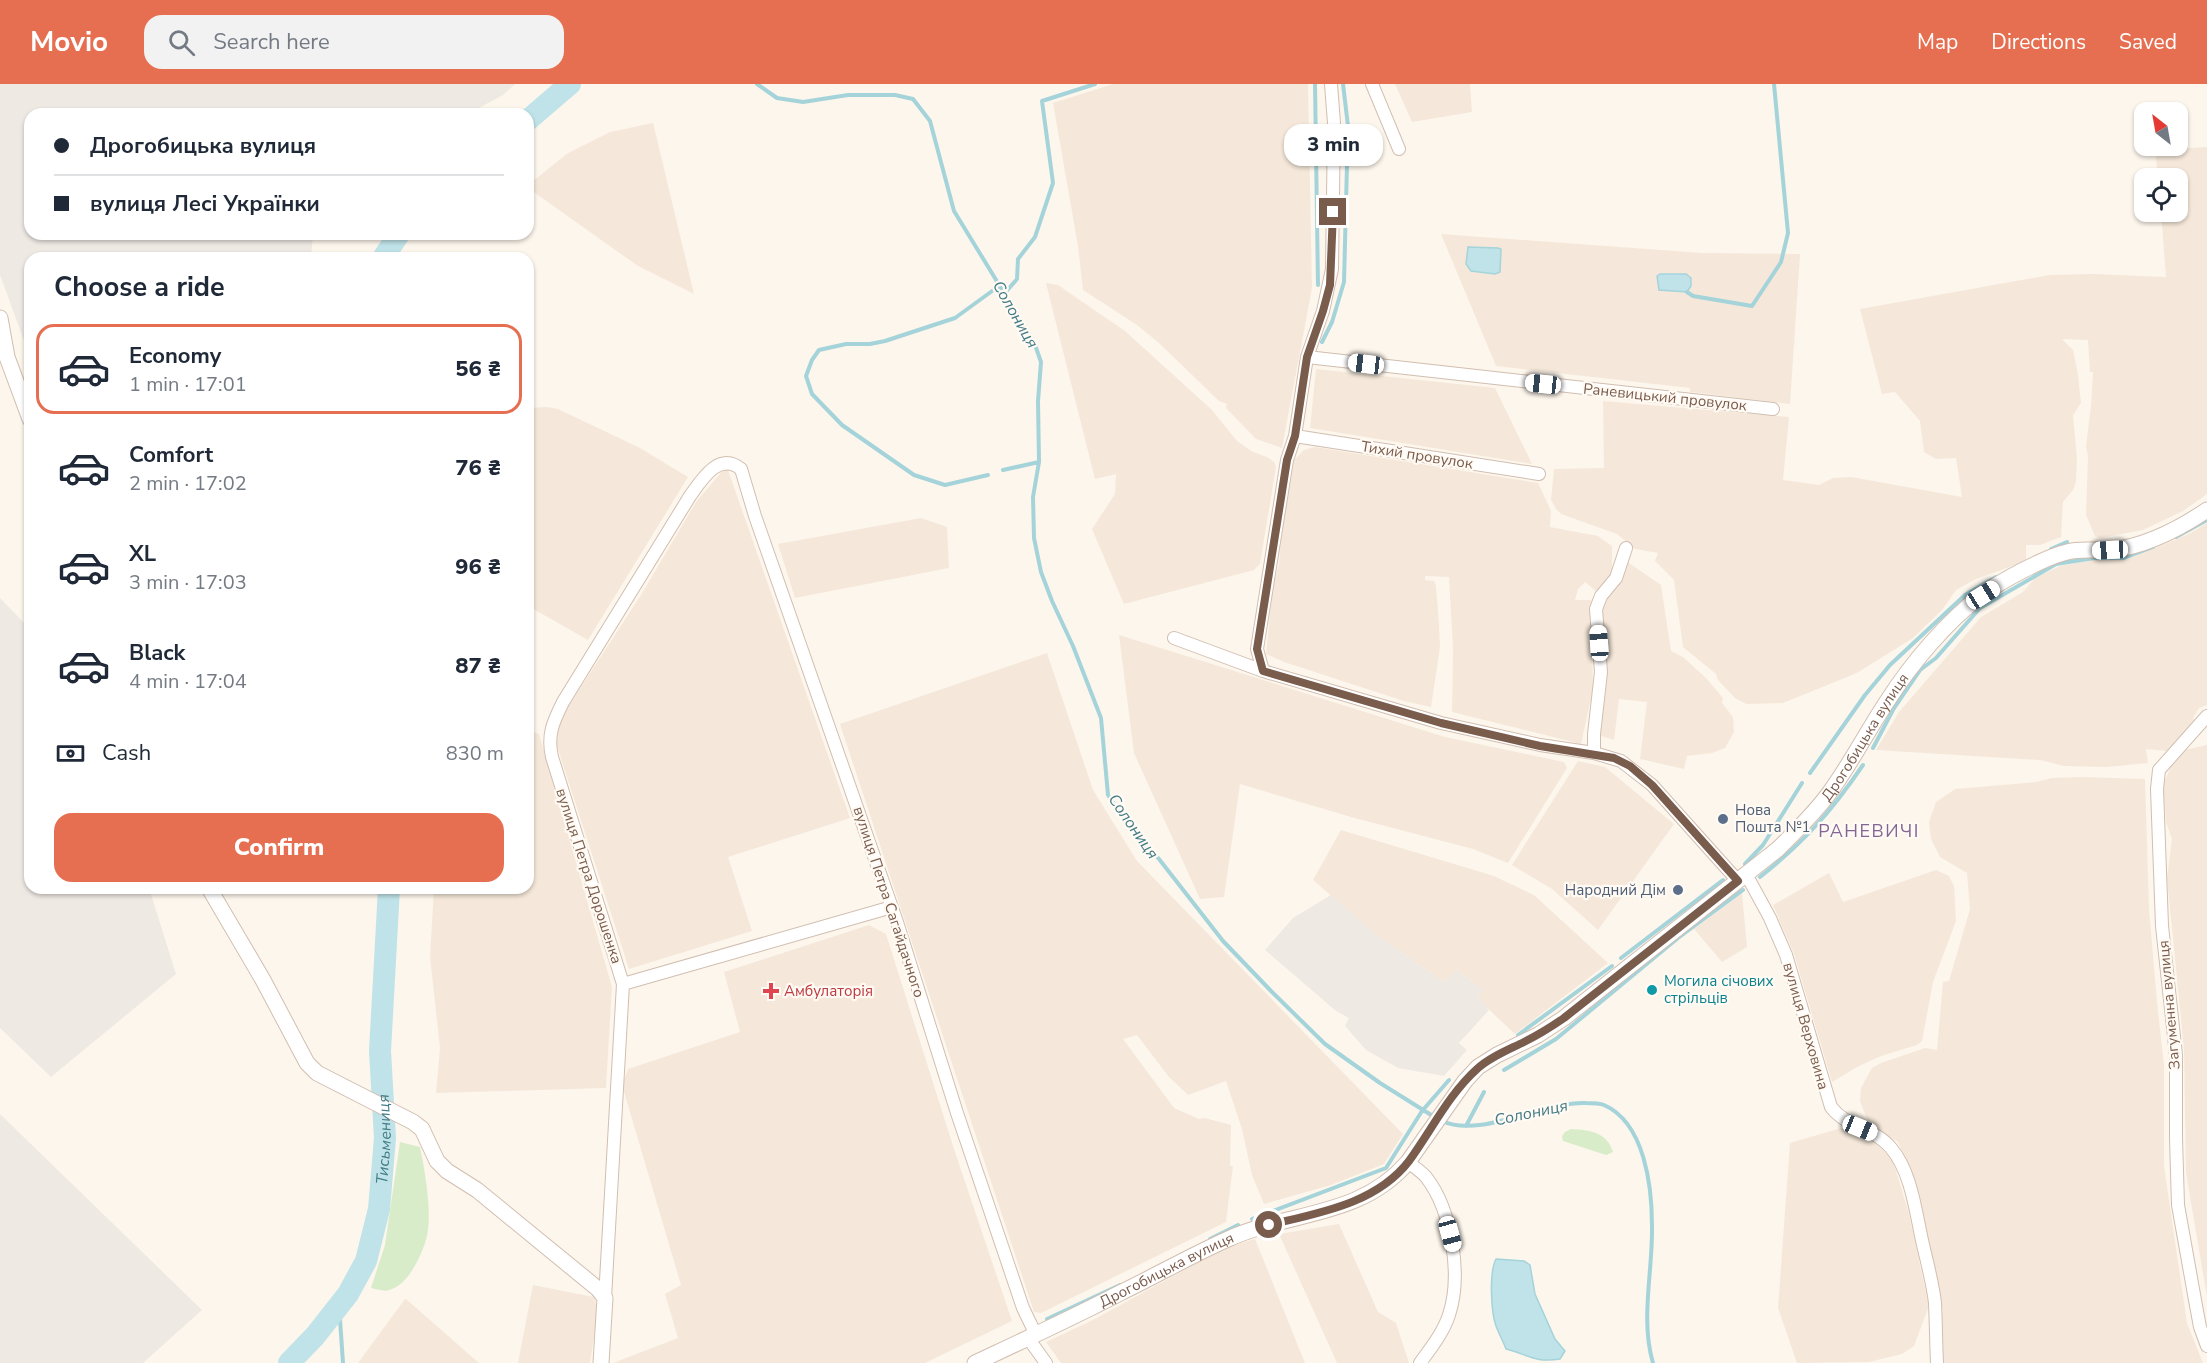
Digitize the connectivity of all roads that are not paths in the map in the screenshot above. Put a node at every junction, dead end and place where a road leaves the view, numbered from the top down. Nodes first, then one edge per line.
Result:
1 (1331, 84) edge
2 (1372, 84) edge
3 (1399, 149) dead end
4 (0, 318) edge
5 (1307, 357) junction
6 (4, 361) edge
7 (24, 405) edge
8 (1773, 409) dead end
9 (1295, 436) junction
10 (741, 469) joint
11 (1539, 474) dead end
12 (2207, 510) edge
13 (1626, 548) dead end
14 (1174, 638) dead end
15 (1263, 671) junction
16 (2207, 716) edge
17 (1594, 753) junction
18 (1742, 878) junction
19 (213, 894) edge
20 (892, 907) junction
21 (623, 984) junction
22 (1408, 1162) junction
23 (605, 1298) junction
24 (1032, 1336) junction
25 (2207, 1346) edge
26 (601, 1363) edge
27 (975, 1363) edge
28 (1046, 1363) edge
29 (1420, 1363) edge
30 (1936, 1363) edge

1 - 5 street
2 - 3 street
4 - 6 street
5 - 8 street, Раневицький провулок
5 - 9 street
6 - 7 street
9 - 11 street, Тихий провулок
9 - 15 street
10 - 20 street, вулиця Петра Сагайдачного
10 - 21 street, вулиця Петра Дорошенка
12 - 18 street, Дрогобицька вулиця
13 - 17 street
14 - 15 street, вулиця Верховина
15 - 17 street, вулиця Верховина
16 - 25 street, Загуменна вулиця
17 - 18 street, вулиця Верховина
18 - 22 street, Дрогобицька вулиця
18 - 30 street, вулиця Верховина
19 - 23 street
20 - 21 street
20 - 24 street, вулиця Петра Сагайдачного
21 - 23 street, вулиця Петра Дорошенка
22 - 24 street, Дрогобицька вулиця
22 - 29 street
23 - 26 street, вулиця Петра Дорошенка
24 - 27 street, Дрогобицька вулиця
24 - 28 street, вулиця Петра Сагайдачного

